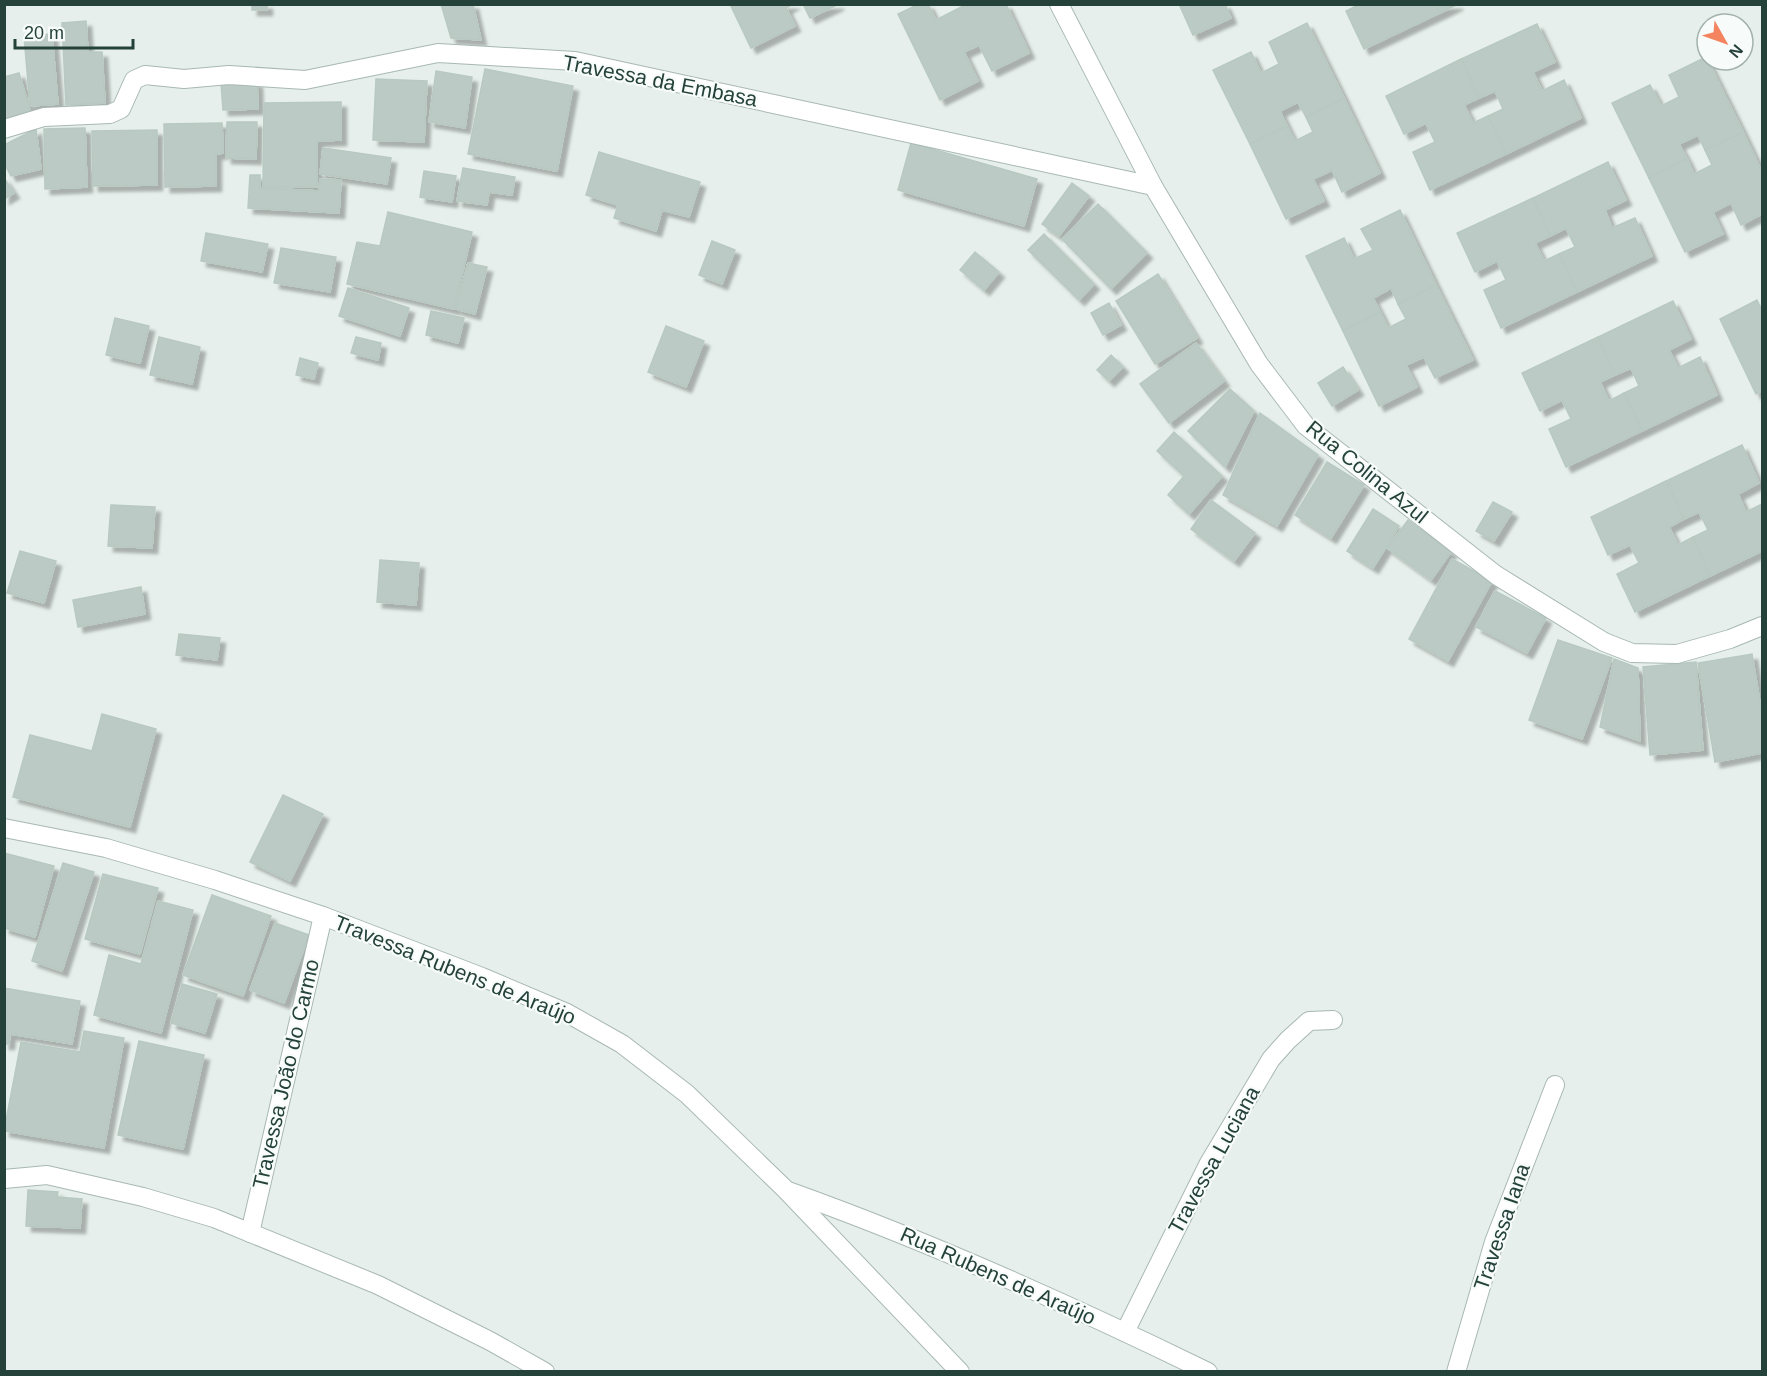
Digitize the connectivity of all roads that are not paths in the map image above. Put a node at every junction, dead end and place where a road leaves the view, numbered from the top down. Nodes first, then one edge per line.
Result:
1 (1059, 4) edge
2 (4, 129) edge
3 (1153, 186) junction
4 (1762, 626) edge
5 (4, 828) edge
6 (323, 916) junction
7 (1333, 1020) dead end
8 (1555, 1085) dead end
9 (4, 1179) edge
10 (785, 1189) junction
11 (250, 1233) junction
12 (1125, 1332) junction
13 (545, 1371) edge
14 (960, 1371) edge
15 (1208, 1371) edge
16 (1456, 1371) edge

1 - 3 street, Rua Colina Azul
2 - 3 street, Travessa da Embasa
3 - 4 street, Rua Colina Azul
5 - 6 street, Travessa Rubens de Araújo
6 - 10 street, Travessa Rubens de Araújo
6 - 11 street, Travessa João do Carmo
7 - 12 street, Travessa Luciana
8 - 16 street, Travessa Iana
9 - 11 street
10 - 12 street, Rua Rubens de Araújo
10 - 14 street, Travessa Rubens de Araújo
11 - 13 street
12 - 15 street, Rua Rubens de Araújo

